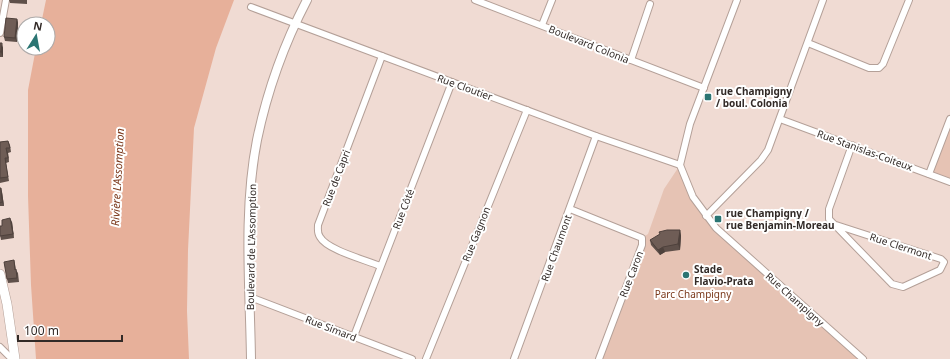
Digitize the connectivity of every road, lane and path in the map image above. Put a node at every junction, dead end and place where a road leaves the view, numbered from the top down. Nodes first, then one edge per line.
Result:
1 (6, 0) edge
2 (307, 0) edge
3 (475, 0) edge
4 (552, 0) edge
5 (737, 0) edge
6 (823, 0) edge
7 (909, 0) edge
8 (651, 1) edge
9 (251, 7) dead end
10 (295, 23) junction
11 (542, 25) junction
12 (0, 32) edge
13 (808, 43) junction
14 (382, 56) junction
15 (631, 60) junction
16 (452, 82) junction
17 (704, 88) junction
18 (527, 110) junction
19 (780, 119) junction
20 (950, 119) edge
21 (596, 136) junction
22 (852, 145) junction
23 (680, 165) junction
24 (929, 174) junction
25 (950, 182) edge
26 (570, 209) junction
27 (706, 216) junction
28 (836, 225) junction
29 (380, 266) junction
30 (0, 274) edge
31 (250, 297) junction
32 (354, 336) junction
33 (0, 347) edge
34 (13, 359) edge
35 (251, 359) edge
36 (412, 359) edge
37 (426, 359) edge
38 (514, 359) edge
39 (599, 359) edge
40 (862, 359) edge

1 - 12 street
2 - 10 street, Boulevard de L'Assomption
3 - 11 street, Boulevard Colonia
4 - 11 street
5 - 17 street
6 - 13 street
7 - 13 street
8 - 15 street
9 - 10 street, Rue Cloutier
10 - 14 street, Rue Cloutier
10 - 31 street, Boulevard de L'Assomption
11 - 15 street, Boulevard Colonia
13 - 19 street
14 - 16 street, Rue Cloutier
14 - 29 street, Rue de Capri
15 - 17 street, Boulevard Colonia
16 - 18 street, Rue Cloutier
16 - 29 street, Rue Côté
17 - 23 street
18 - 21 street, Rue Cloutier
18 - 37 street, Rue Gagnon
19 - 22 street, Rue Stanislas-Coiteux
19 - 27 street
20 - 24 street
21 - 23 street, Rue Cloutier
21 - 26 street, Rue Chaumont
22 - 24 street, Rue Stanislas-Coiteux
22 - 28 street, Rue Clermont
23 - 27 street, Rue Champigny
24 - 25 street, Rue Stanislas-Coiteux
26 - 38 street, Rue Chaumont
26 - 39 street, Rue Caron
27 - 40 street, Rue Champigny
28 - 28 street, Rue Clermont
29 - 32 street, Rue Côté
30 - 34 main road
31 - 32 street, Rue Simard
31 - 35 street, Boulevard de L'Assomption
32 - 36 street, Rue Simard
33 - 34 street

